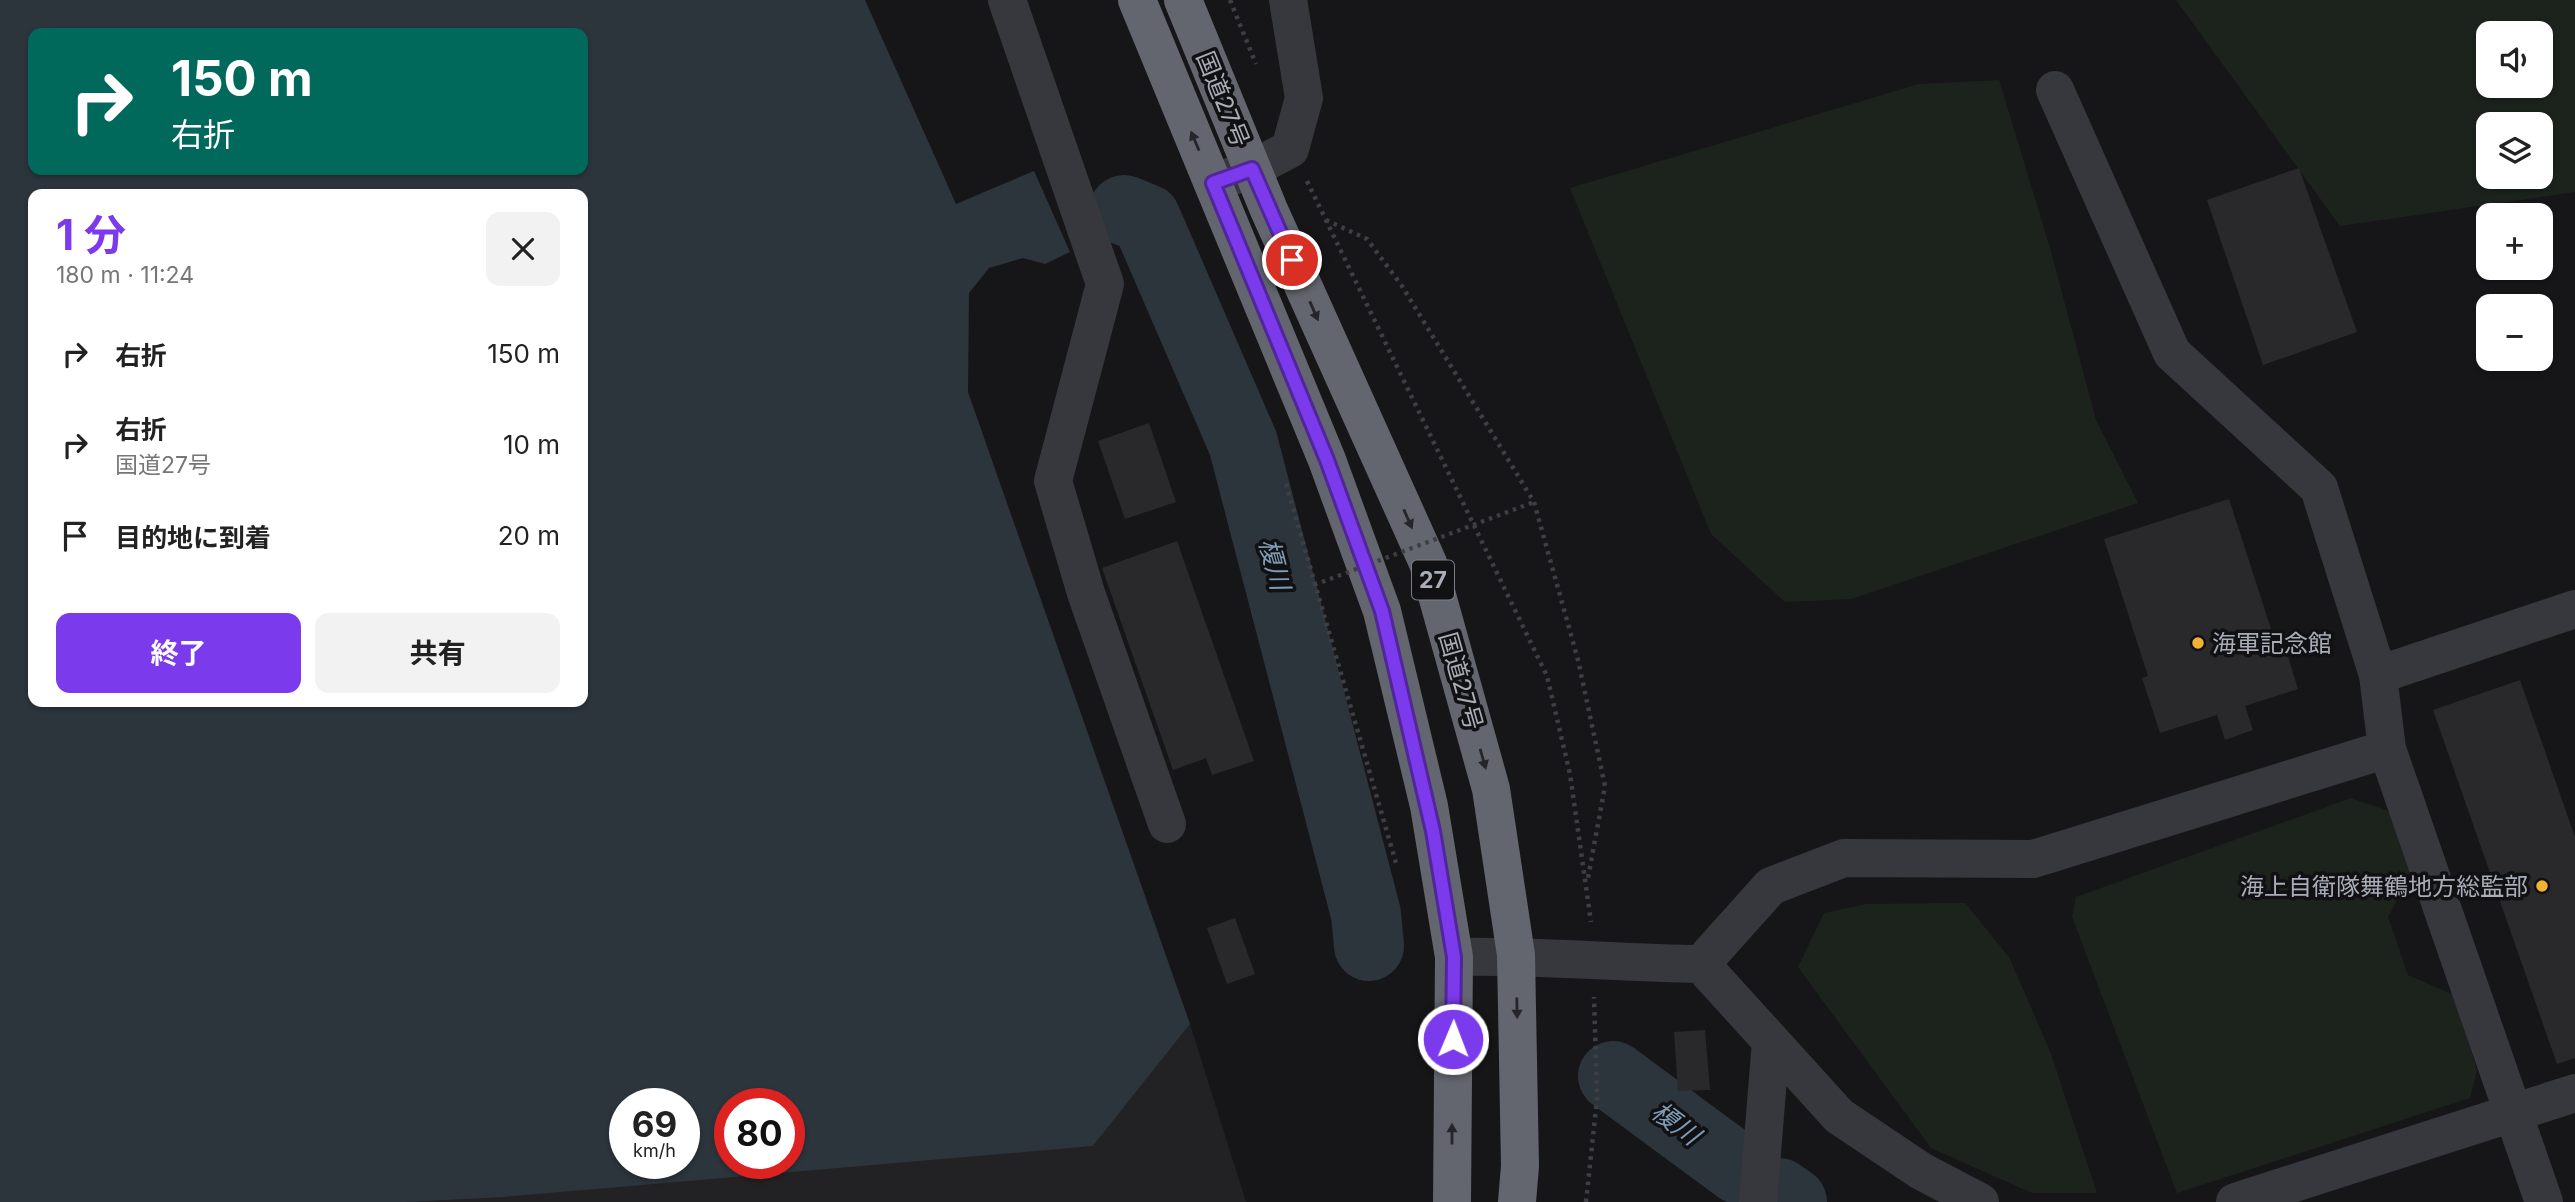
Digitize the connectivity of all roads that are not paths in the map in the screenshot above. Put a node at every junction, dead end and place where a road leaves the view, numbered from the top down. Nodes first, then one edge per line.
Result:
1 (1007, 0) edge
2 (1137, 0) edge
3 (1183, 0) edge
4 (1288, 0) edge
5 (2055, 90) dead end
6 (1252, 169) junction
7 (1213, 183) junction
8 (2575, 610) edge
9 (2378, 674) junction
10 (2387, 749) junction
11 (1167, 824) dead end
12 (1516, 956) junction
13 (1454, 957) junction
14 (1701, 964) junction
15 (1770, 1041) junction
16 (2575, 1093) edge
17 (2512, 1112) junction
18 (1452, 1202) edge
19 (1517, 1202) edge
20 (1758, 1202) edge
21 (1980, 1202) edge
22 (2235, 1202) edge
23 (2544, 1202) edge

1 - 11 street
7 -> 2 highway, 国道27号 / 27
3 - 6 highway, 国道27号 / 27
4 - 6 street
5 - 9 street
6 - 7 street
6 -> 12 highway, 国道27号 / 27
7 - 13 highway, 国道27号 / 27
8 - 9 street
9 - 10 street
10 - 14 street
10 - 17 street
12 - 13 street
12 - 14 street
12 -> 19 highway, 国道27号 / 27
18 -> 13 highway, 国道27号 / 27
14 - 15 street
15 - 20 street
15 - 21 street
16 - 17 street
17 - 22 street
17 - 23 street

